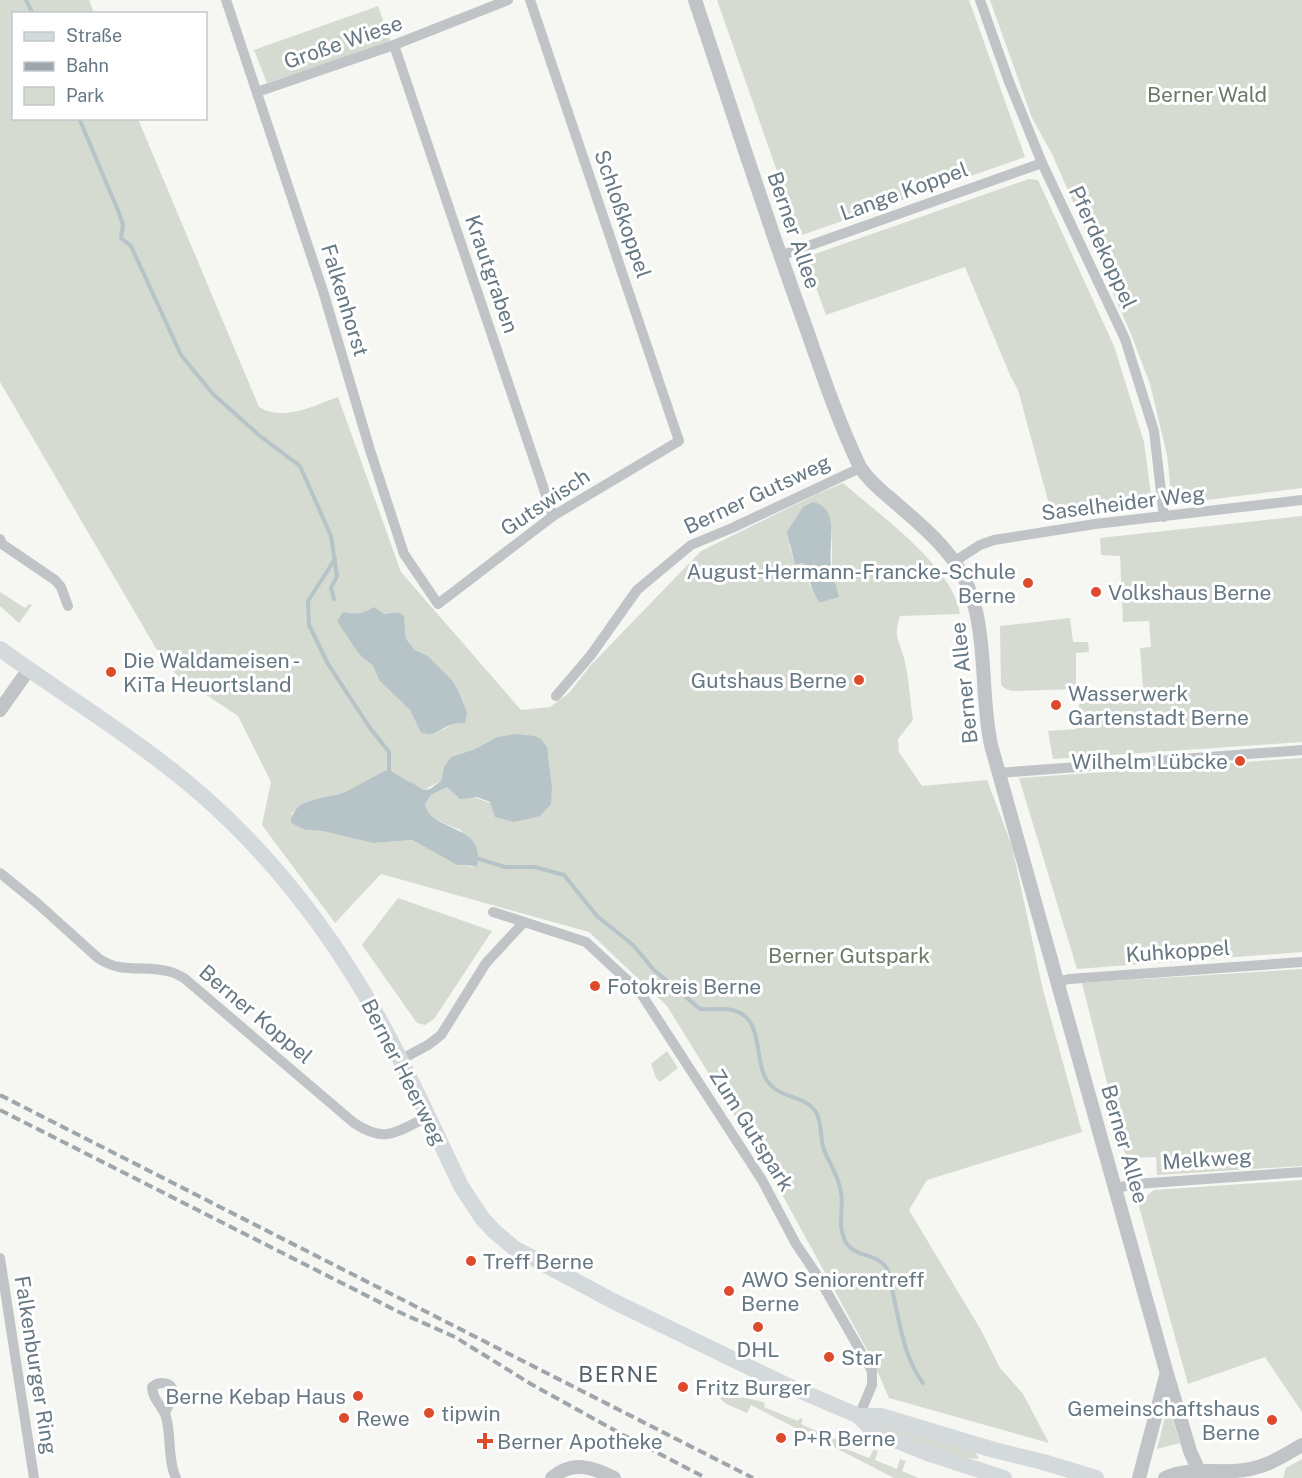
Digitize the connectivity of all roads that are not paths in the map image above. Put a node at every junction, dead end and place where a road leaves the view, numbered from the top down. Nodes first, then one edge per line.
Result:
1 (226, 0) edge
2 (508, 0) edge
3 (531, 0) edge
4 (695, 0) edge
5 (980, 0) edge
6 (394, 45) junction
7 (257, 92) junction
8 (1042, 163) junction
9 (780, 256) junction
10 (679, 441) joint
11 (860, 468) junction
12 (1302, 500) edge
13 (552, 516) junction
14 (1164, 517) junction
15 (0, 539) edge
16 (955, 561) junction
17 (438, 604) joint
18 (68, 606) dead end
19 (0, 649) edge
20 (29, 669) junction
21 (556, 696) dead end
22 (0, 710) edge
23 (1302, 750) edge
24 (998, 773) junction
25 (0, 873) edge
26 (493, 912) dead end
27 (524, 922) junction
28 (1302, 962) edge
29 (1057, 982) junction
30 (400, 1060) junction
31 (427, 1117) junction
32 (1302, 1172) edge
33 (1116, 1188) junction
34 (0, 1258) edge
35 (1167, 1374) junction
36 (165, 1413) dead end
37 (859, 1416) junction
38 (1302, 1445) edge
39 (1273, 1463) junction
40 (556, 1475) edge
41 (1200, 1475) edge
42 (34, 1478) edge
43 (176, 1478) edge
44 (614, 1478) edge
45 (1004, 1478) edge
46 (1096, 1478) edge
47 (1139, 1478) edge
48 (1165, 1478) edge
49 (1261, 1478) edge

1 - 7 street, Falkenhorst
2 - 6 street, Große Wiese
3 - 10 street, Schloßkoppel
4 - 9 street, Berner Allee
5 - 8 street, Pferdekoppel
6 - 7 street, Große Wiese
6 - 13 street, Krautgraben
7 - 17 street, Falkenhorst
8 - 9 street, Lange Koppel
8 - 14 street, Pferdekoppel
9 - 11 street, Berner Allee
10 - 13 street, Gutswisch
11 - 16 street, Berner Allee
11 - 21 street, Berner Gutsweg
12 - 14 street, Saselheider Weg
13 - 17 street, Gutswisch
14 - 16 street, Saselheider Weg
15 - 18 street
16 - 24 street, Berner Allee
19 - 20 main road, Berner Heerweg
20 - 22 street
20 - 30 main road, Berner Heerweg
23 - 24 street
24 - 29 street, Berner Allee
25 - 31 street, Berner Koppel
26 - 27 street, Zum Gutspark
27 - 30 street
27 - 37 street, Zum Gutspark
28 - 29 street, Kuhkoppel
29 - 33 street, Berner Allee
30 - 31 main road, Berner Heerweg
31 - 37 main road, Berner Heerweg
32 - 33 street, Melkweg
33 - 35 street, Berner Allee
34 - 42 street, Falkenburger Ring
35 - 41 street, Berner Allee
35 - 47 street
36 - 43 street
37 - 45 main road, Berner Heerweg
37 - 46 main road, Berner Heerweg
38 - 39 street
39 - 41 street
39 - 49 street
40 - 44 street
41 - 48 street

